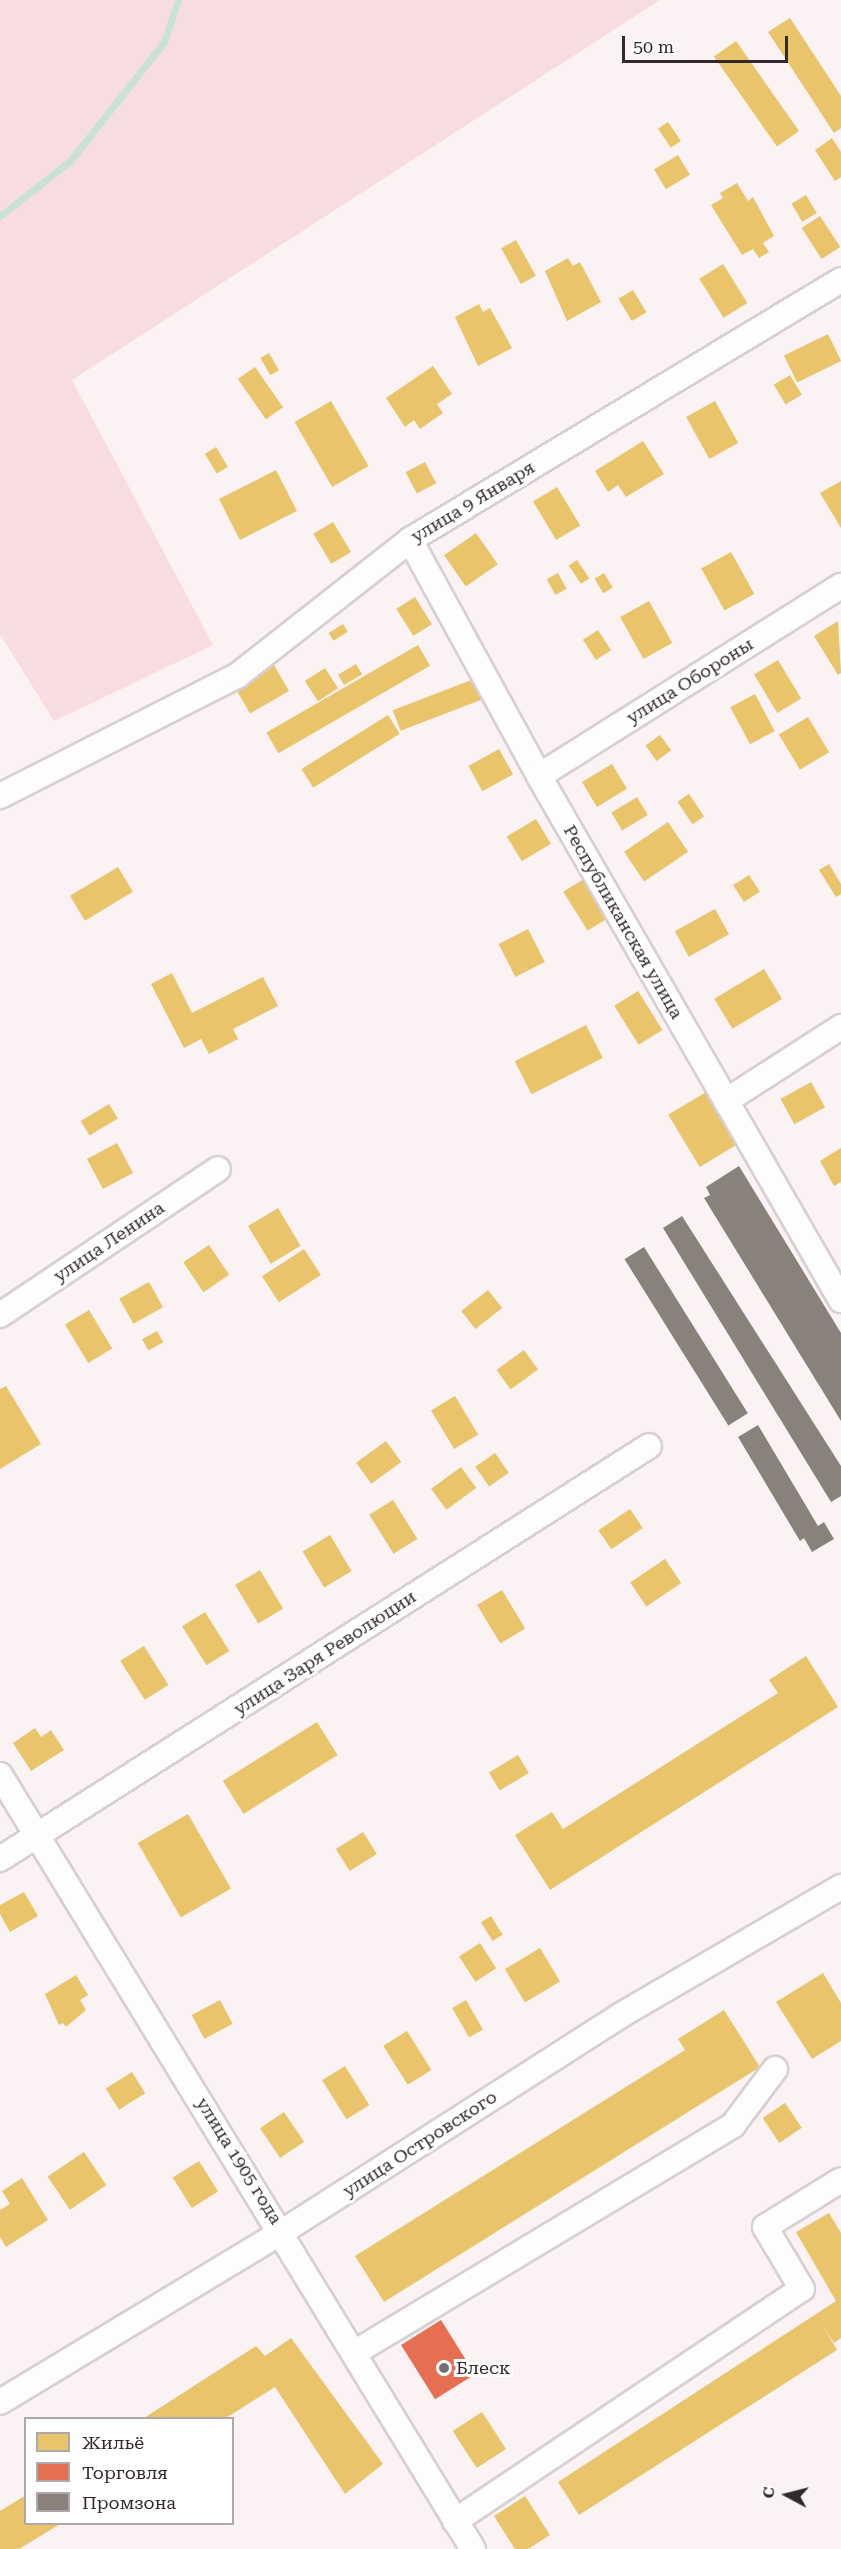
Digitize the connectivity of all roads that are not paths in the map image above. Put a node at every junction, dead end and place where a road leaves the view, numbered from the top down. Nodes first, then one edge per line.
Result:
1 (841, 280) edge
2 (410, 540) junction
3 (841, 586) edge
4 (539, 776) junction
5 (0, 796) edge
6 (841, 1028) edge
7 (726, 1101) junction
8 (218, 1169) dead end
9 (841, 1300) edge
10 (0, 1316) edge
11 (649, 1446) dead end
12 (0, 1775) edge
13 (38, 1835) junction
14 (0, 1859) edge
15 (841, 1887) edge
16 (775, 2069) dead end
17 (841, 2181) edge
18 (282, 2232) junction
19 (354, 2353) junction
20 (0, 2402) edge
21 (455, 2521) junction
22 (473, 2549) edge

1 - 2 street, улица 9 Января
2 - 4 street, Республиканская улица
2 - 5 street, улица 9 Января
3 - 4 street, улица Обороны
4 - 7 street, Республиканская улица
6 - 7 street
7 - 9 street, Республиканская улица
8 - 10 street, улица Ленина
11 - 13 street, улица Заря Революции
12 - 13 street, улица 1905 года
13 - 14 street, улица Заря Революции
13 - 18 street, улица 1905 года
15 - 18 street, улица Островского
16 - 19 street
17 - 21 street
18 - 19 street, улица 1905 года
18 - 20 street, улица Островского
19 - 21 street, улица 1905 года
21 - 22 street, улица 1905 года

